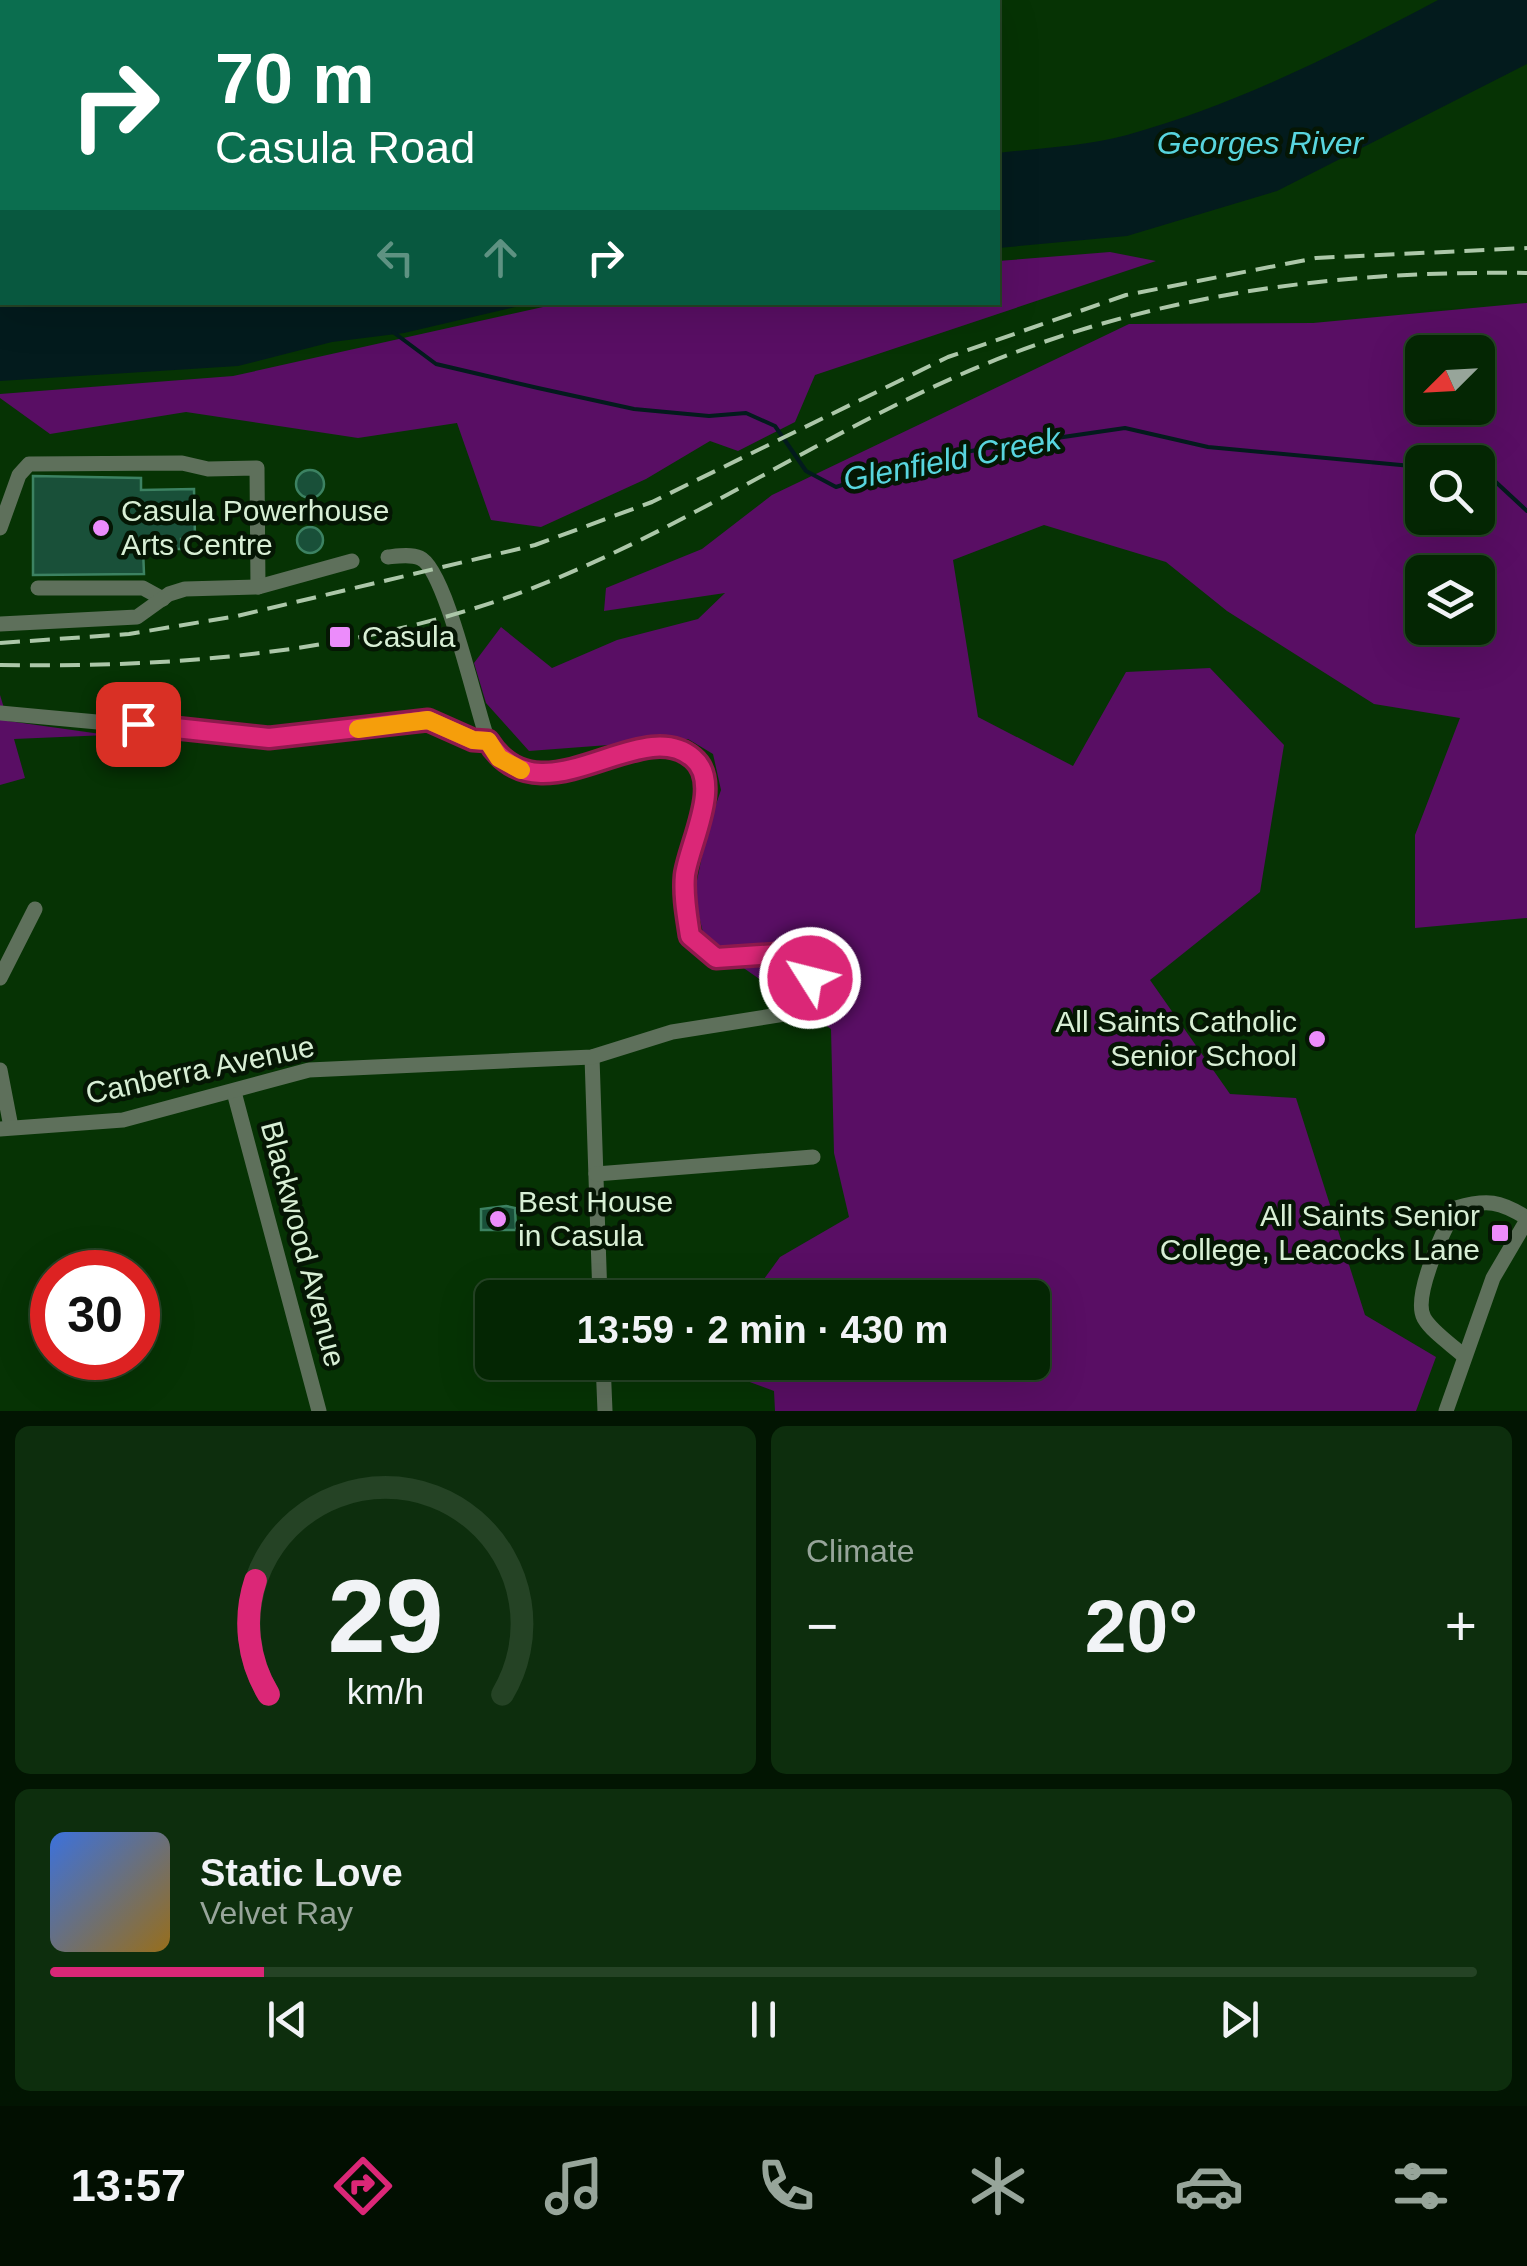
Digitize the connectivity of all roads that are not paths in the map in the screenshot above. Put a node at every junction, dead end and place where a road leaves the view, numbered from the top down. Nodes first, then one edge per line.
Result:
1 (0, 528) edge
2 (388, 556) dead end
3 (352, 561) dead end
4 (258, 587) junction
5 (38, 588) dead end
6 (162, 599) junction
7 (0, 624) edge
8 (0, 713) edge
9 (488, 741) junction
10 (35, 909) dead end
11 (0, 978) edge
12 (592, 1057) junction
13 (0, 1070) edge
14 (234, 1092) junction
15 (6, 1128) edge
16 (814, 1157) dead end
17 (596, 1174) junction
18 (1527, 1219) edge
19 (599, 1280) edge
20 (1464, 1356) junction
21 (604, 1380) edge
22 (319, 1411) edge
23 (605, 1411) edge
24 (1446, 1411) edge

1 - 4 street
2 - 9 street
3 - 4 street
4 - 6 street
5 - 6 street
6 - 7 street
8 - 9 street
9 - 12 street, Canberra Avenue
10 - 11 street
12 - 14 street, Canberra Avenue
12 - 17 street
13 - 15 street
14 - 15 street, Canberra Avenue
14 - 22 street, Blackwood Avenue
16 - 17 street
17 - 19 street
18 - 20 street
18 - 20 street
20 - 24 street
21 - 23 street

